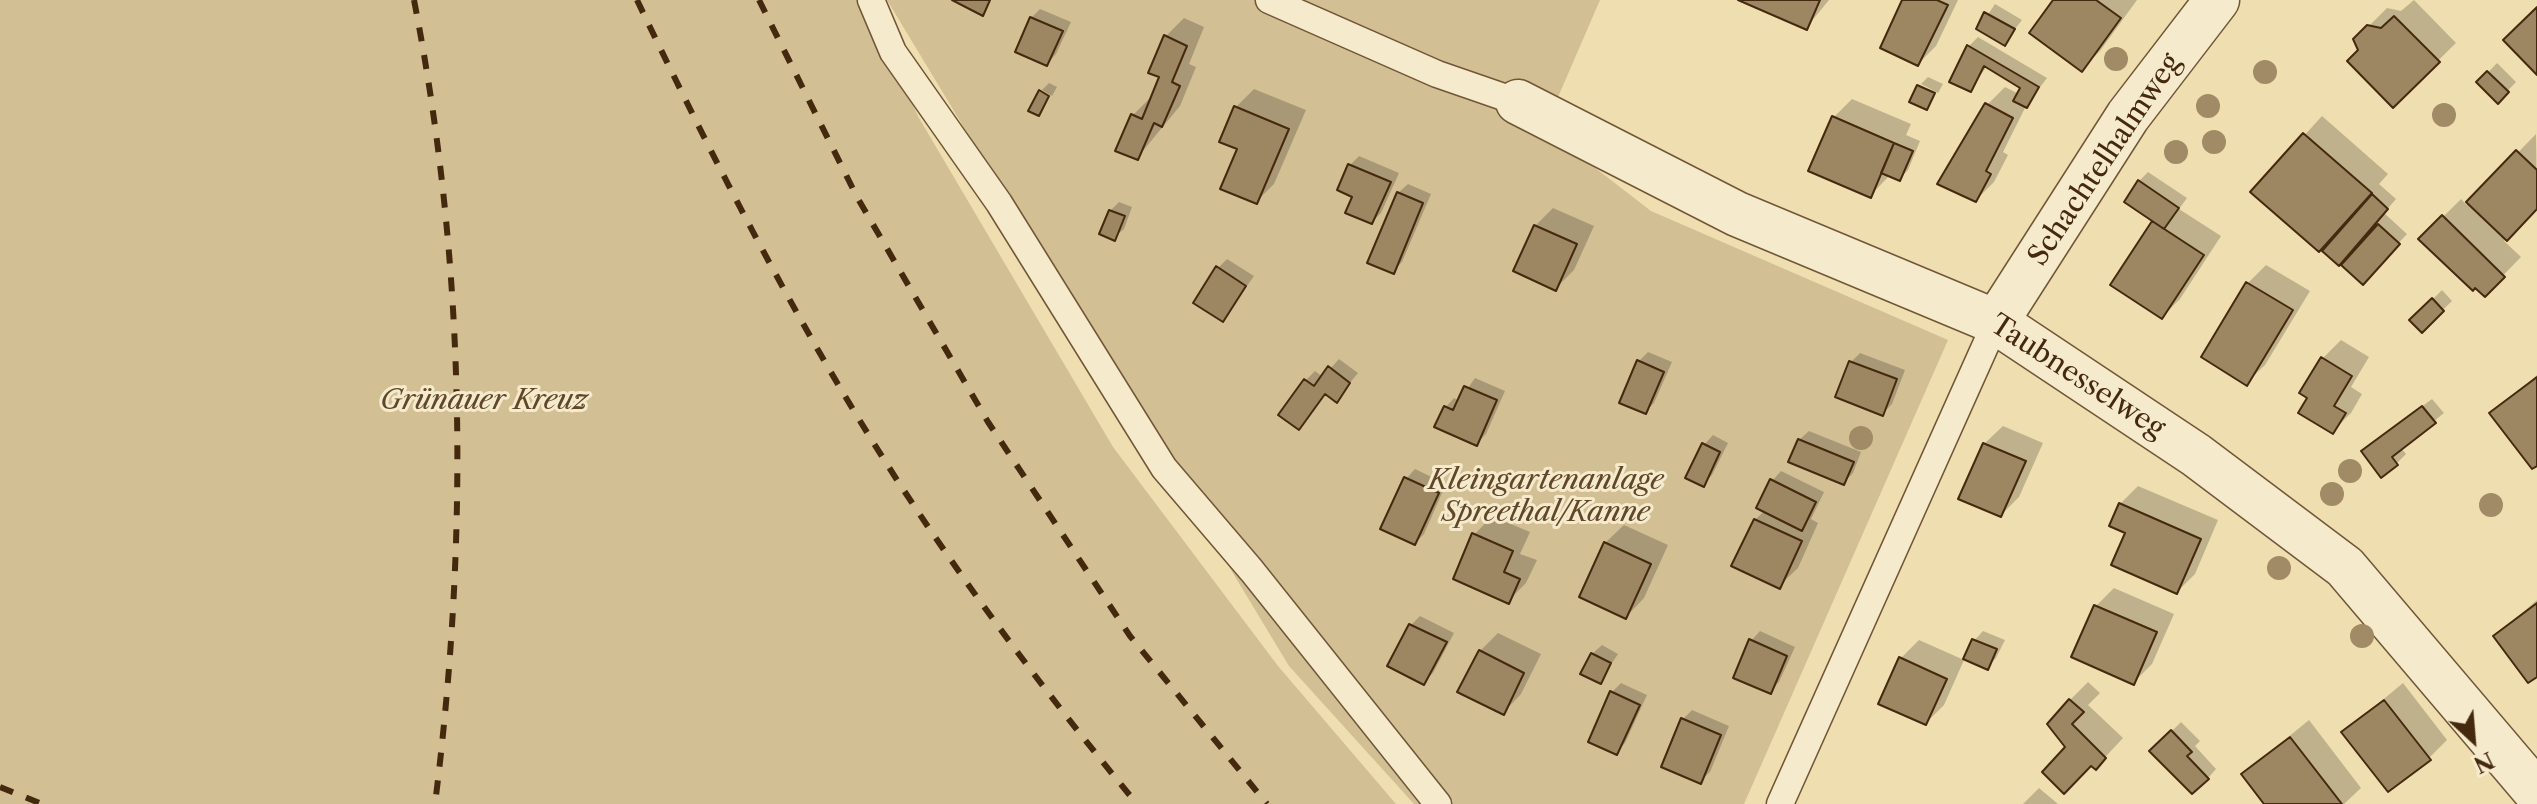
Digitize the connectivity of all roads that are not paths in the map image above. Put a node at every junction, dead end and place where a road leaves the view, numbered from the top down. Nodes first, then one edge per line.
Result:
1 (871, 0) edge
2 (1269, 0) edge
3 (2217, 0) edge
4 (1518, 102) joint
5 (1996, 322) junction
6 (2537, 793) edge
7 (1438, 804) edge
8 (1780, 804) edge

1 - 7 lane
2 - 4 lane
3 - 5 street, Schachtelhalmweg
4 - 5 street, Taubnesselweg
5 - 6 street, Taubnesselweg
5 - 8 lane

